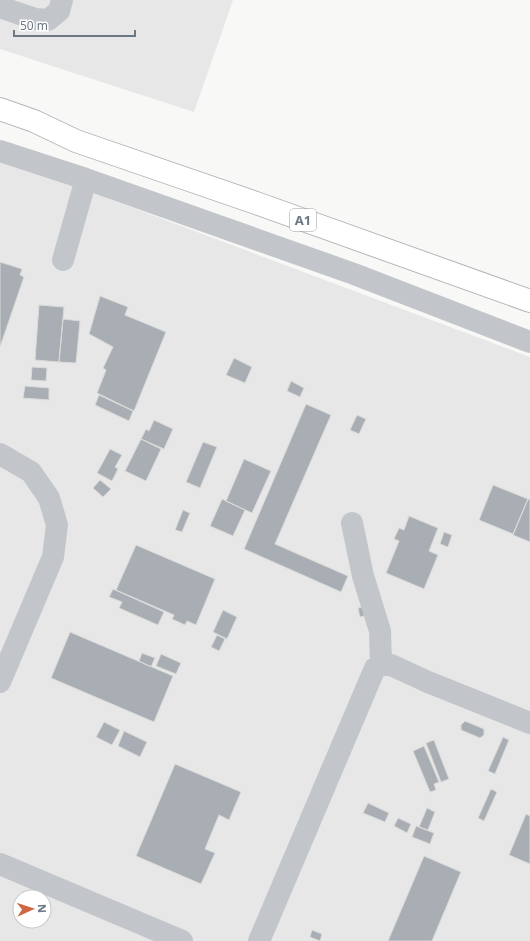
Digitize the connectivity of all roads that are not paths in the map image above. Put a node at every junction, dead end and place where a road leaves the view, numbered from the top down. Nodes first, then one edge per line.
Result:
1 (62, 0) edge
2 (0, 7) edge
3 (0, 110) edge
4 (0, 121) edge
5 (76, 141) junction
6 (0, 151) edge
7 (86, 179) junction
8 (63, 260) dead end
9 (530, 301) edge
10 (530, 342) edge
11 (0, 454) edge
12 (352, 523) dead end
13 (381, 665) junction
14 (0, 682) edge
15 (530, 723) edge
16 (0, 864) edge
17 (182, 941) edge
18 (259, 941) edge

1 - 2 street
3 - 5 highway, A1
4 - 5 highway, A1
5 - 9 highway, A1
6 - 7 street
7 - 8 street
7 - 10 street
11 - 14 street
12 - 13 street
13 - 15 street
13 - 18 street
16 - 17 street

